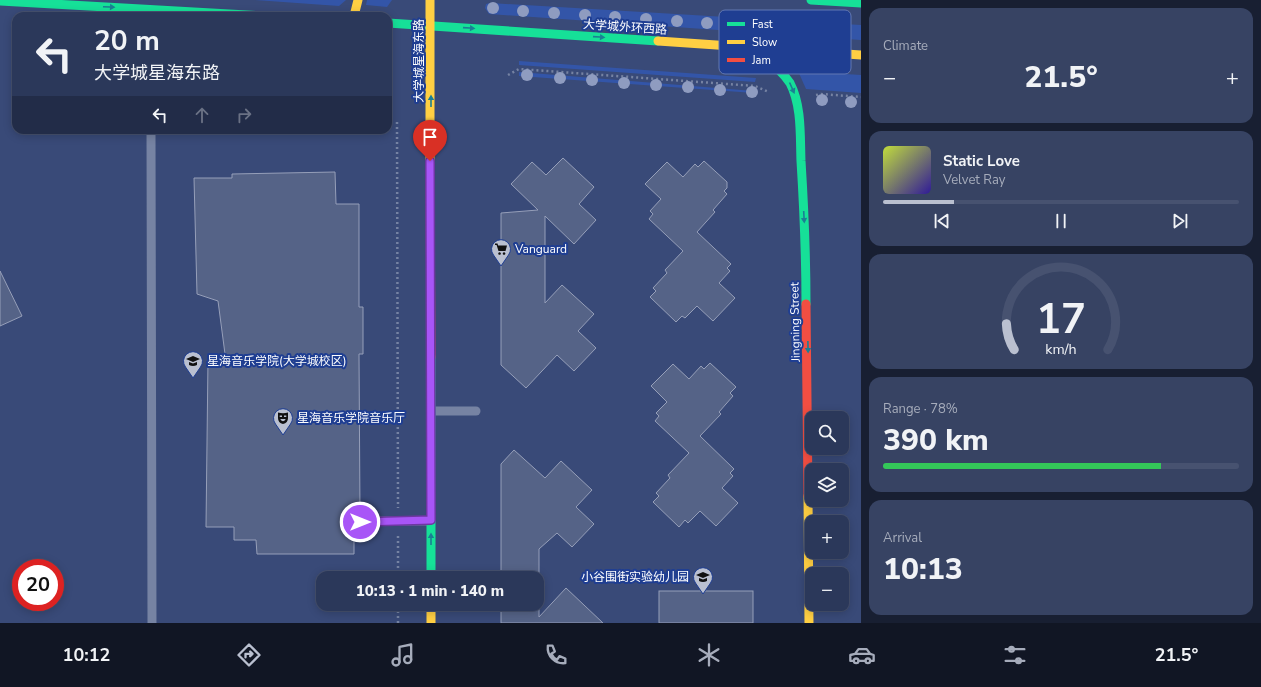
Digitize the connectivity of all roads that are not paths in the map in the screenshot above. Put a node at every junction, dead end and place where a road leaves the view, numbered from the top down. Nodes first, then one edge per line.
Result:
1 (358, 0) edge
2 (430, 0) edge
3 (811, 0) edge
4 (0, 2) edge
5 (861, 4) edge
6 (90, 6) junction
7 (92, 12) edge
8 (176, 12) edge
9 (355, 12) edge
10 (392, 23) edge
11 (431, 26) junction
12 (719, 45) edge
13 (851, 55) edge
14 (861, 56) edge
15 (782, 74) edge
16 (151, 134) edge
17 (431, 411) junction
18 (476, 411) dead end
19 (431, 520) junction
20 (360, 522) dead end
21 (431, 571) edge
22 (431, 611) edge
23 (152, 623) edge
24 (431, 623) edge
25 (809, 623) edge

1 - 9 main road
2 - 11 main road, 大学城星海东路
3 - 5 main road
4 - 6 main road
6 - 7 lane
6 -> 8 main road
10 - 11 main road, 大学城外环西路
11 -> 12 main road, 大学城外环西路
17 -> 11 main road, 大学城星海东路
13 - 14 main road, 大学城外环西路
15 -> 25 main road, Jingning Street
16 - 23 lane
17 - 18 lane
17 - 19 main road, 大学城星海东路
19 - 20 lane
21 -> 19 main road, 大学城星海东路
22 - 24 main road

